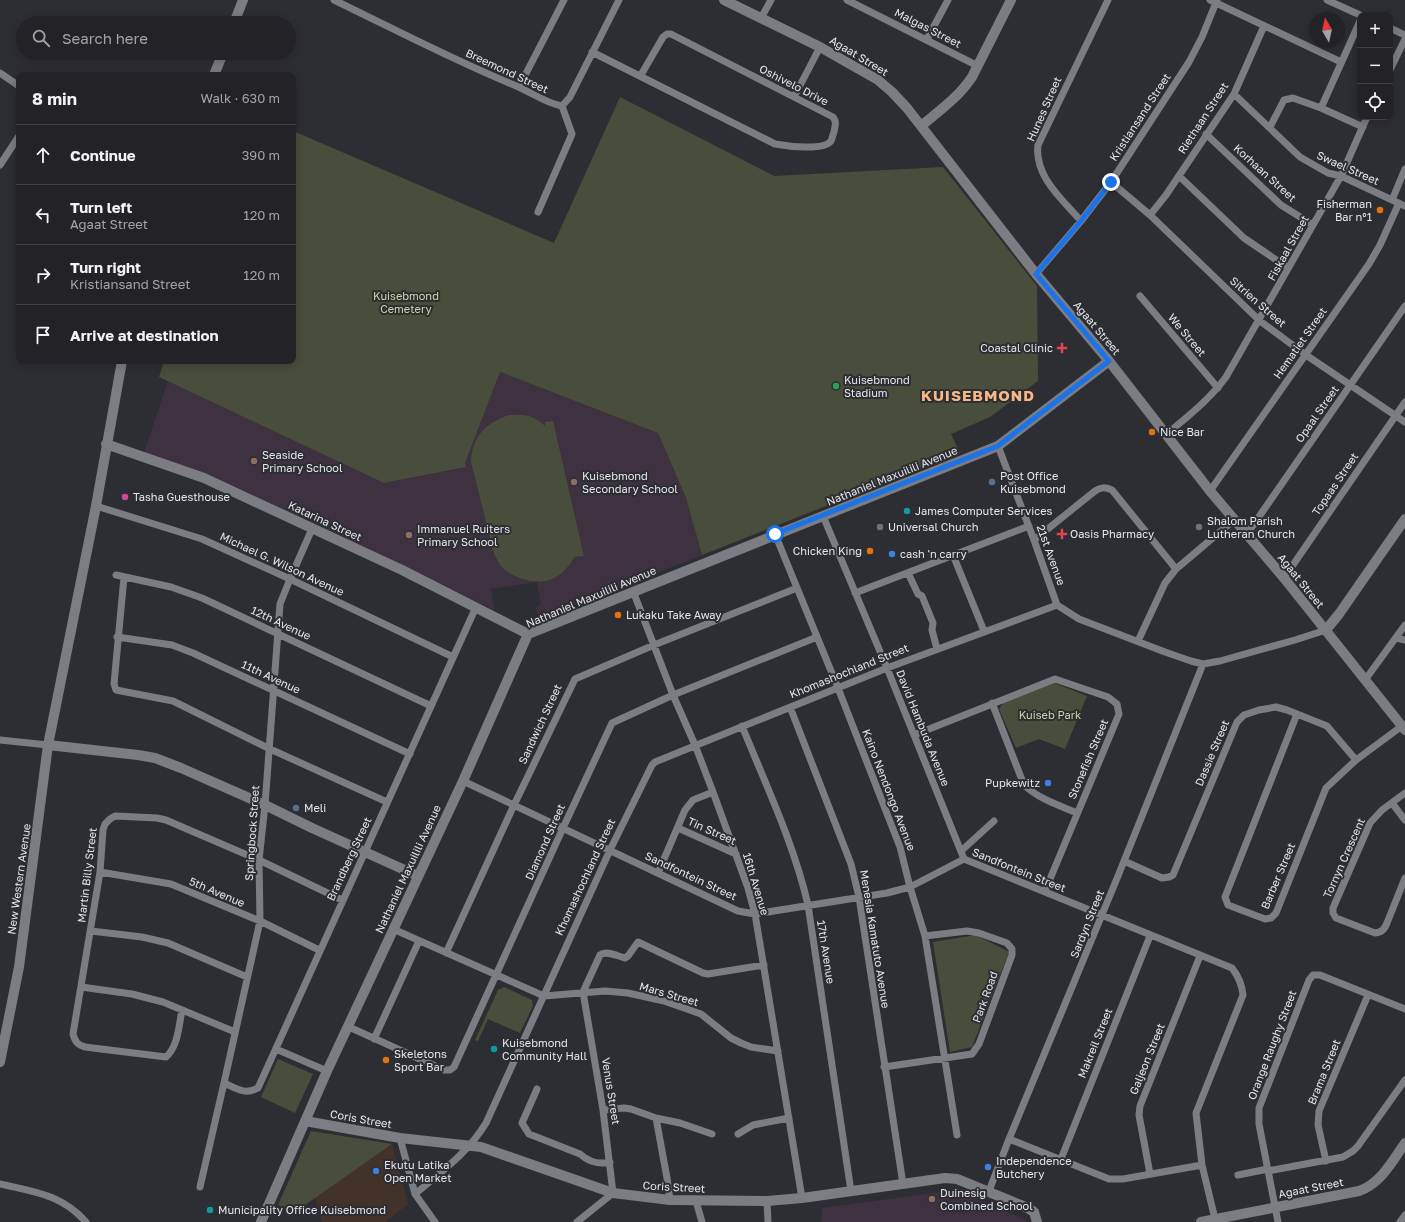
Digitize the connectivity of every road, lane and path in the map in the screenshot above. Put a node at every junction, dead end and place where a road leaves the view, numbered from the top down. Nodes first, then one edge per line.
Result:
1 (243, 0) edge
2 (334, 0) edge
3 (564, 0) edge
4 (619, 0) edge
5 (724, 0) edge
6 (771, 0) edge
7 (847, 0) edge
8 (948, 0) edge
9 (1011, 0) edge
10 (1108, 0) edge
11 (1328, 0) edge
12 (1214, 1) edge
13 (1357, 14) edge
14 (237, 16) edge
15 (761, 18) junction
16 (1264, 26) junction
17 (1357, 27) edge
18 (1393, 29) edge
19 (1405, 35) edge
20 (927, 39) junction
21 (1405, 39) edge
22 (820, 47) junction
23 (592, 52) junction
24 (220, 60) edge
25 (1341, 62) junction
26 (1393, 64) edge
27 (978, 66) junction
28 (215, 72) edge
29 (0, 73) edge
30 (641, 76) junction
31 (16, 84) edge
32 (520, 87) junction
33 (1234, 94) junction
34 (794, 97) junction
35 (562, 106) junction
36 (1321, 108) junction
37 (1366, 120) edge
38 (921, 126) junction
39 (1270, 127) junction
40 (1362, 127) junction
41 (1206, 134) junction
42 (16, 141) edge
43 (0, 165) edge
44 (1405, 169) edge
45 (1178, 176) junction
46 (1341, 176) junction
47 (1111, 182) junction
48 (1399, 203) edge
49 (538, 212) dead end
50 (1150, 215) junction
51 (1081, 221) junction
52 (1313, 225) junction
53 (1288, 268) junction
54 (1036, 274) junction
55 (1140, 296) dead end
56 (1405, 306) edge
57 (1260, 320) junction
58 (1306, 355) junction
59 (1109, 361) junction
60 (121, 364) edge
61 (1350, 386) junction
62 (1218, 388) junction
63 (1405, 402) edge
64 (1396, 416) junction
65 (1405, 422) edge
66 (1167, 434) junction
67 (106, 444) junction
68 (998, 446) junction
69 (1210, 491) junction
70 (96, 506) junction
71 (823, 516) junction
72 (1405, 519) edge
73 (1234, 520) junction
74 (1029, 526) junction
75 (312, 529) junction
76 (775, 534) junction
77 (1248, 534) junction
78 (1034, 540) junction
79 (953, 555) junction
80 (1176, 569) junction
81 (908, 572) junction
82 (116, 575) dead end
83 (124, 577) junction
84 (1284, 578) junction
85 (290, 579) junction
86 (797, 588) junction
87 (633, 591) junction
88 (855, 593) junction
89 (1057, 605) junction
90 (476, 607) junction
91 (1405, 625) edge
92 (1326, 630) junction
93 (984, 631) junction
94 (278, 633) junction
95 (528, 634) junction
96 (117, 637) junction
97 (817, 638) junction
98 (1396, 638) junction
99 (1405, 640) edge
100 (1138, 641) junction
101 (654, 645) junction
102 (937, 649) junction
103 (453, 658) junction
104 (1203, 664) junction
105 (887, 668) junction
106 (1365, 680) junction
107 (838, 688) junction
108 (273, 690) junction
109 (673, 695) junction
110 (992, 703) junction
111 (431, 706) junction
112 (790, 707) junction
113 (1297, 714) junction
114 (742, 726) junction
115 (1403, 728) edge
116 (914, 735) junction
117 (0, 740) edge
118 (695, 745) junction
119 (48, 746) junction
120 (270, 748) junction
121 (410, 754) junction
122 (1356, 760) junction
123 (463, 781) junction
124 (713, 792) junction
125 (1405, 793) edge
126 (387, 802) junction
127 (1392, 803) junction
128 (266, 805) junction
129 (514, 805) junction
130 (1077, 813) junction
131 (1405, 820) edge
132 (994, 822) dead end
133 (563, 828) junction
134 (678, 828) junction
135 (610, 850) junction
136 (961, 850) junction
137 (365, 852) junction
138 (736, 854) junction
139 (964, 859) junction
140 (259, 860) junction
141 (1124, 861) junction
142 (100, 872) junction
143 (658, 873) junction
144 (418, 876) junction
145 (1405, 878) edge
146 (910, 887) junction
147 (1045, 891) junction
148 (859, 897) junction
149 (342, 900) junction
150 (808, 906) junction
151 (755, 914) junction
152 (1102, 916) junction
153 (260, 921) junction
154 (393, 928) junction
155 (91, 932) junction
156 (925, 936) junction
157 (1150, 936) junction
158 (419, 941) junction
159 (319, 950) junction
160 (446, 953) junction
161 (1200, 956) junction
162 (764, 965) junction
163 (496, 975) junction
164 (247, 977) junction
165 (81, 987) junction
166 (583, 992) junction
167 (1368, 994) junction
168 (544, 996) junction
169 (1405, 1009) edge
170 (182, 1010) junction
171 (349, 1027) junction
172 (235, 1032) junction
173 (374, 1039) junction
174 (276, 1049) junction
175 (778, 1051) junction
176 (944, 1058) junction
177 (0, 1062) edge
178 (884, 1067) junction
179 (327, 1071) junction
180 (1405, 1080) edge
181 (224, 1083) junction
182 (537, 1088) dead end
183 (603, 1110) junction
184 (656, 1118) junction
185 (789, 1118) junction
186 (305, 1121) junction
187 (712, 1134) dead end
188 (738, 1134) dead end
189 (957, 1136) dead end
190 (400, 1138) junction
191 (1009, 1139) junction
192 (1405, 1143) edge
193 (471, 1145) junction
194 (1060, 1159) junction
195 (1326, 1161) junction
196 (610, 1162) junction
197 (1202, 1165) junction
198 (1268, 1170) junction
199 (1150, 1174) junction
200 (1238, 1175) dead end
201 (0, 1184) edge
202 (903, 1184) junction
203 (200, 1187) dead end
204 (851, 1191) junction
205 (989, 1191) junction
206 (613, 1193) junction
207 (415, 1194) junction
208 (802, 1198) junction
209 (670, 1200) junction
210 (696, 1201) junction
211 (767, 1201) junction
212 (1276, 1208) junction
213 (1405, 1215) edge
214 (1214, 1219) junction
215 (582, 1221) edge
216 (86, 1222) edge
217 (261, 1222) edge
218 (435, 1222) edge
219 (702, 1222) edge
220 (768, 1222) edge
221 (1038, 1222) edge
222 (1201, 1222) edge
223 (1278, 1222) edge
224 (1400, 1222) edge

1 - 14 street
2 - 32 street, Breemond Street
3 - 32 street
4 - 23 street
5 - 15 street, Agaat Street
6 - 15 street
7 - 20 street, Malgas Street
8 - 20 street
9 - 27 street
10 - 51 street, Hunes Street
11 - 13 street
12 - 16 street
12 - 47 street, Kristiansand Street
15 - 22 street, Agaat Street
16 - 25 street
16 - 33 street, Riethaan Street
17 - 25 street
18 - 19 street
20 - 27 street, Malgas Street
21 - 26 street
22 - 34 street
22 - 38 street, Agaat Street
23 - 30 street, Oshivelo Drive
23 - 35 street
24 - 28 street
25 - 36 street
27 - 38 street
29 - 31 street
30 - 34 street, Oshivelo Drive
30 - 34 street, Oshivelo Drive
32 - 35 street, Breemond Street
33 - 39 street, Swael Street
33 - 41 street, Riethaan Street
35 - 49 street
36 - 39 street
36 - 40 street
37 - 40 street, Fiskaal Street
38 - 54 street, Agaat Street
39 - 46 street, Swael Street
40 - 46 street, Fiskaal Street
41 - 45 street, Riethaan Street
41 - 52 street, Korhaan Street
42 - 43 street
44 - 48 street, Hematiet Street
45 - 50 street, Riethaan Street
45 - 53 street
46 - 48 street, Swael Street
46 - 52 street, Fiskaal Street
47 - 50 street, Sitrien Street
47 - 51 street, Kristiansand Street
48 - 58 street, Hematiet Street
50 - 57 street, Sitrien Street
51 - 54 street, Kristiansand Street
52 - 53 street, Fiskaal Street
53 - 57 street, Fiskaal Street
54 - 59 street, Agaat Street
55 - 62 street, We Street
56 - 61 street, Opaal Street
57 - 58 street, Sitrien Street
57 - 62 street, Fiskaal Street
58 - 61 street, Sitrien Street
58 - 69 street, Hematiet Street
59 - 66 street, Agaat Street
59 - 68 street, Nathaniel Maxuilili Avenue
60 - 67 street, New Western Avenue
61 - 64 street, Sitrien Street
61 - 77 street, Opaal Street
62 - 66 street, Fiskaal Street
63 - 64 street, Topaas Street
64 - 65 street, Sitrien Street
64 - 84 street, Topaas Street
66 - 69 street, Agaat Street
67 - 70 street, New Western Avenue
67 - 75 street, Katarina Street
68 - 71 street, Nathaniel Maxuilili Avenue
68 - 74 street, 21st Avenue
69 - 73 street, Agaat Street
70 - 85 street, Michael G. Wilson Avenue
70 - 119 street, New Western Avenue
71 - 76 street, Nathaniel Maxuilili Avenue
71 - 88 street, David Hambuda Avenue
72 - 92 street
73 - 77 street, Agaat Street
73 - 80 street
74 - 78 street, 21st Avenue
74 - 79 street
75 - 85 street, Springbock Street
75 - 90 street, Katarina Street
76 - 86 street, Kaino Nendongo Avenue
76 - 87 street, Nathaniel Maxuilili Avenue
77 - 84 street, Agaat Street
78 - 80 street
78 - 89 street, 21st Avenue
79 - 81 street
79 - 93 street
80 - 100 street
81 - 88 street
81 - 102 street
82 - 83 street, 12th Avenue
83 - 94 street, 12th Avenue
83 - 96 street
84 - 92 street, Agaat Street
85 - 94 street, Springbock Street
85 - 103 street, Michael G. Wilson Avenue
86 - 97 street, Kaino Nendongo Avenue
86 - 101 street, Sandwich Street
87 - 95 street, Nathaniel Maxuilili Avenue
87 - 101 street, 16th Avenue
88 - 105 street, David Hambuda Avenue
89 - 93 street, Khomashochland Street
89 - 100 street
90 - 95 street, Katarina Street
90 - 103 street, Brandberg Street
91 - 98 street
92 - 104 street
92 - 106 street, Agaat Street
93 - 102 street, Khomashochland Street
94 - 108 street, Springbock Street
94 - 111 street, 12th Avenue
95 - 123 street, Nathaniel Maxuilili Avenue
96 - 108 street, 11th Avenue
96 - 120 street
97 - 107 street, Kaino Nendongo Avenue
97 - 109 street, Diamond Street
98 - 99 street
98 - 106 street
100 - 104 street
101 - 109 street, 16th Avenue
101 - 129 street, Sandwich Street
102 - 105 street, Khomashochland Street
103 - 111 street, Brandberg Street
104 - 141 street, Sardyn Street
105 - 107 street, Khomashochland Street
105 - 116 street, David Hambuda Avenue
106 - 115 street, Agaat Street
107 - 112 street, Khomashochland Street
107 - 146 street, Kaino Nendongo Avenue
108 - 120 street, Springbock Street
108 - 121 street, 11th Avenue
109 - 118 street, 16th Avenue
109 - 133 street, Diamond Street
110 - 116 street, Stonefish Street
110 - 130 street
110 - 130 street, Stonefish Street
111 - 121 street, Brandberg Street
112 - 114 street, Khomashochland Street
112 - 148 street, Menesia Kamatuto Avenue
113 - 122 street, Dassie Street
113 - 122 street, Barber Street
113 - 141 street, Dassie Street
114 - 118 street, Khomashochland Street
114 - 150 street, 17th Avenue
115 - 122 street, Barber Street
116 - 136 street, David Hambuda Avenue
117 - 119 street
118 - 124 street, 16th Avenue
118 - 135 street, Khomashochland Street
119 - 128 street
119 - 177 street, New Western Avenue
120 - 126 street
120 - 128 street, Springbock Street
121 - 126 street, Brandberg Street
123 - 129 street, Sandfontein Street
123 - 144 street, Nathaniel Maxuilili Avenue
124 - 134 street
124 - 138 street, 16th Avenue
125 - 127 street, Tornyn Crescent
126 - 137 street, Brandberg Street
127 - 131 street
127 - 145 street, Tornyn Crescent
128 - 137 street
128 - 140 street, Springbock Street
129 - 133 street, Sandfontein Street
129 - 160 street, Sandwich Street
130 - 147 street, Stonefish Street
132 - 136 street
133 - 135 street, Sandfontein Street
133 - 163 street, Diamond Street
134 - 138 street, Tin Street
134 - 143 street
135 - 143 street, Sandfontein Street
135 - 168 street, Khomashochland Street
136 - 139 street, David Hambuda Avenue
137 - 144 street
137 - 149 street, Brandberg Street
138 - 151 street, 16th Avenue
139 - 146 street, Sandfontein Street
139 - 147 street, Sandfontein Street
140 - 142 street, Martin Billy Street
140 - 149 street, Martin Billy Street
140 - 153 street, Springbock Street
141 - 152 street, Sardyn Street
142 - 153 street, 5th Avenue
142 - 155 street, Martin Billy Street
143 - 151 street, Sandfontein Street
144 - 154 street, Nathaniel Maxuilili Avenue
146 - 148 street, Sandfontein Street
146 - 156 street, Kaino Nendongo Avenue
147 - 152 street, Sandfontein Street
148 - 150 street, Sandfontein Street
148 - 178 street, Menesia Kamatuto Avenue
149 - 159 street, Brandberg Street
150 - 151 street, Sandfontein Street
150 - 204 street, 17th Avenue
151 - 162 street, 16th Avenue
152 - 157 street, Sandfontein Street
152 - 191 street, Sardyn Street
153 - 159 street, 5th Avenue
153 - 164 street, Springbock Street
154 - 158 street
154 - 171 street, Nathaniel Maxuilili Avenue
155 - 164 street
155 - 165 street, Martin Billy Street
156 - 176 street, Kaino Nendongo Avenue
156 - 176 street, Park Road
157 - 161 street, Sandfontein Street
157 - 194 street, Makreil Street
158 - 160 street
158 - 173 street
159 - 174 street, Brandberg Street
160 - 163 street
161 - 197 street, Sandfontein Street
161 - 199 street, Galjeon Street
162 - 166 street
162 - 175 street, 16th Avenue
163 - 168 street
163 - 173 street, Diamond Street
164 - 172 street, Springbock Street
165 - 170 street
165 - 170 street, Martin Billy Street
166 - 168 street, Mars Street
166 - 175 street, Mars Street
166 - 183 street, Venus Street
167 - 169 street, Orange Raughy Street
167 - 195 street, Brama Street
167 - 198 street, Orange Raughy Street
168 - 193 street, Khomashochland Street
170 - 172 street
171 - 173 street, Diamond Street
171 - 179 street, Nathaniel Maxuilili Avenue
172 - 181 street, Springbock Street
174 - 179 street
174 - 181 street, Brandberg Street
175 - 185 street, 16th Avenue
176 - 178 street, Park Road
176 - 189 street, Kaino Nendongo Avenue
178 - 202 street, Menesia Kamatuto Avenue
179 - 186 street, Nathaniel Maxuilili Avenue
180 - 195 street
181 - 203 street, Springbock Street
182 - 196 street
183 - 184 street
183 - 196 street, Venus Street
184 - 187 street
184 - 209 street
185 - 188 street
185 - 208 street, 16th Avenue
186 - 190 street, Coris Street
186 - 217 street, Nathaniel Maxuilili Avenue
190 - 193 street, Coris Street
190 - 207 street
191 - 194 street
191 - 205 street, Sardyn Street
192 - 212 street, Agaat Street
193 - 206 street, Coris Street
193 - 207 street, Khomashochland Street
194 - 199 street
195 - 198 street
196 - 206 street, Venus Street
197 - 199 street
197 - 214 street, Sandfontein Street
198 - 200 street
198 - 212 street, Orange Raughy Street
201 - 216 street
202 - 204 street, Coris Street
202 - 205 street, Coris Street
204 - 208 street, Coris Street
205 - 221 street, Coris Street
206 - 209 street, Coris Street
206 - 215 street
207 - 218 street
208 - 211 street, Coris Street
209 - 210 street, Coris Street
210 - 211 street, Coris Street
210 - 219 street
211 - 220 street
212 - 214 street, Agaat Street
212 - 223 street, Orange Raughy Street
213 - 224 street
214 - 222 street, Agaat Street

